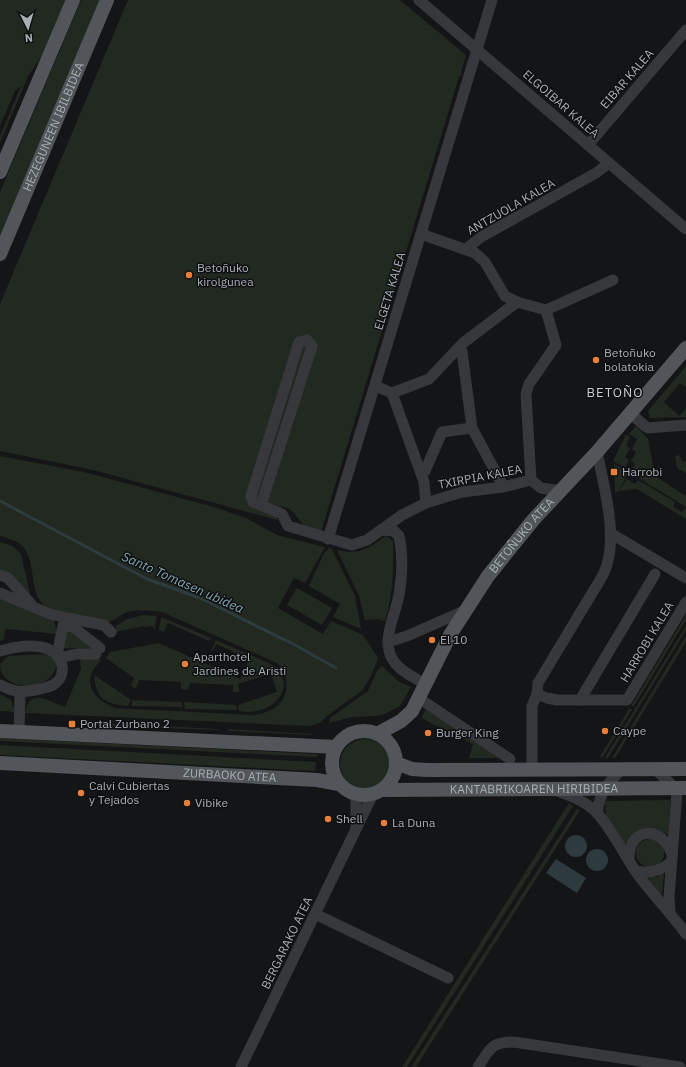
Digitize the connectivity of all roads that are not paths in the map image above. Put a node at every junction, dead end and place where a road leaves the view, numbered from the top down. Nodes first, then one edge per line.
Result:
1 (73, 0) edge
2 (107, 0) edge
3 (419, 0) edge
4 (492, 0) edge
5 (686, 30) edge
6 (476, 50) junction
7 (588, 144) junction
8 (610, 163) junction
9 (0, 172) edge
10 (686, 229) edge
11 (421, 234) junction
12 (466, 249) junction
13 (0, 254) edge
14 (613, 280) dead end
15 (517, 302) junction
16 (546, 310) junction
17 (686, 348) edge
18 (462, 351) dead end
19 (374, 386) junction
20 (392, 393) junction
21 (630, 413) junction
22 (686, 425) edge
23 (472, 428) junction
24 (597, 452) junction
25 (425, 471) dead end
26 (531, 480) junction
27 (501, 482) dead end
28 (541, 488) junction
29 (561, 491) junction
30 (426, 503) junction
31 (261, 505) junction
32 (544, 510) junction
33 (402, 515) junction
34 (382, 530) junction
35 (610, 533) junction
36 (399, 536) junction
37 (328, 539) junction
38 (655, 574) dead end
39 (0, 575) edge
40 (686, 578) edge
41 (0, 593) edge
42 (686, 602) edge
43 (35, 608) junction
44 (464, 611) junction
45 (65, 622) junction
46 (111, 632) dead end
47 (388, 642) junction
48 (0, 651) edge
49 (58, 656) junction
50 (425, 684) junction
51 (0, 685) edge
52 (20, 693) junction
53 (537, 694) junction
54 (580, 700) junction
55 (426, 703) dead end
56 (0, 731) edge
57 (19, 732) junction
58 (377, 734) junction
59 (336, 747) junction
60 (510, 759) dead end
61 (0, 763) edge
62 (396, 763) junction
63 (622, 769) junction
64 (655, 769) junction
65 (686, 769) edge
66 (532, 770) junction
67 (339, 784) junction
68 (548, 788) junction
69 (604, 788) junction
70 (681, 788) edge
71 (378, 792) junction
72 (356, 795) junction
73 (597, 813) junction
74 (356, 830) junction
75 (671, 857) junction
76 (629, 861) junction
77 (636, 872) junction
78 (670, 912) junction
79 (315, 914) junction
80 (686, 934) edge
81 (448, 978) dead end
82 (241, 1067) edge
83 (478, 1067) edge
84 (680, 1067) edge

1 - 9 main road
2 - 13 main road, HEZEGUNEEN IBILBIDEA
3 - 6 street, ELGOIBAR KALEA
4 - 6 street, ELGETA KALEA
5 - 7 street, EIBAR KALEA
6 - 7 street, ELGOIBAR KALEA
6 - 11 street, ELGETA KALEA
7 - 8 street, ELGOIBAR KALEA
8 - 10 street, ELGOIBAR KALEA
8 - 12 street, ANTZUOLA KALEA
11 - 12 street, ANTZUOLA KALEA
11 - 19 street, ELGETA KALEA
12 - 15 street
14 - 16 street
15 - 16 street
15 - 20 street
16 - 26 street
17 - 21 main road, BETOÑUKO ATEA
18 - 23 street
19 - 20 street
19 - 37 street, ELGETA KALEA
20 - 30 street
21 - 22 street
21 - 24 main road, BETOÑUKO ATEA
23 - 25 street
23 - 27 street
24 - 29 main road, BETOÑUKO ATEA
24 - 35 street
26 - 28 street
26 - 30 street, TXIRPIA KALEA
28 - 29 street
28 - 32 street
29 - 32 main road, BETOÑUKO ATEA
30 - 33 street, TXIRPIA KALEA
31 - 31 street
31 - 37 street, TXIRPIA KALEA
32 - 44 main road, BETOÑUKO ATEA
33 - 34 street, TXIRPIA KALEA
33 - 36 street
34 - 36 street
34 - 37 street, TXIRPIA KALEA
35 - 40 street
35 - 53 street
36 - 47 street
38 - 54 street
39 - 43 street
41 - 43 street
42 - 54 street, HARROBI KALEA
43 - 45 street
44 - 47 street
44 - 50 main road, BETOÑUKO ATEA
45 - 46 street
45 - 49 street
45 - 49 street
47 - 50 street
48 - 49 street
49 - 52 street
50 - 58 main road, BETOÑUKO ATEA
51 - 52 street
52 - 57 street
53 - 54 street, HARROBI KALEA
53 - 66 street
55 - 60 street
56 - 57 main road
57 - 59 main road
58 - 59 main road
58 - 62 main road
59 - 67 main road
61 - 67 main road, ZURBAOKO ATEA
62 - 66 main road, KANTABRIKOAREN HIRIBIDEA
62 - 71 main road
63 - 64 main road, KANTABRIKOAREN HIRIBIDEA
63 - 66 main road, KANTABRIKOAREN HIRIBIDEA
63 - 69 street
64 - 65 main road, KANTABRIKOAREN HIRIBIDEA
64 - 70 street
67 - 72 main road
68 - 69 main road, KANTABRIKOAREN HIRIBIDEA
68 - 71 main road, KANTABRIKOAREN HIRIBIDEA
68 - 73 street
69 - 70 main road, KANTABRIKOAREN HIRIBIDEA
69 - 73 street
70 - 75 street
71 - 72 main road
71 - 74 street, BERGARAKO ATEA
72 - 74 street, BERGARAKO ATEA
73 - 76 street
74 - 79 street, BERGARAKO ATEA
75 - 76 street
75 - 77 street
75 - 78 street
76 - 77 street
77 - 78 street
78 - 80 street
79 - 81 street
79 - 82 street, BERGARAKO ATEA
83 - 84 street

